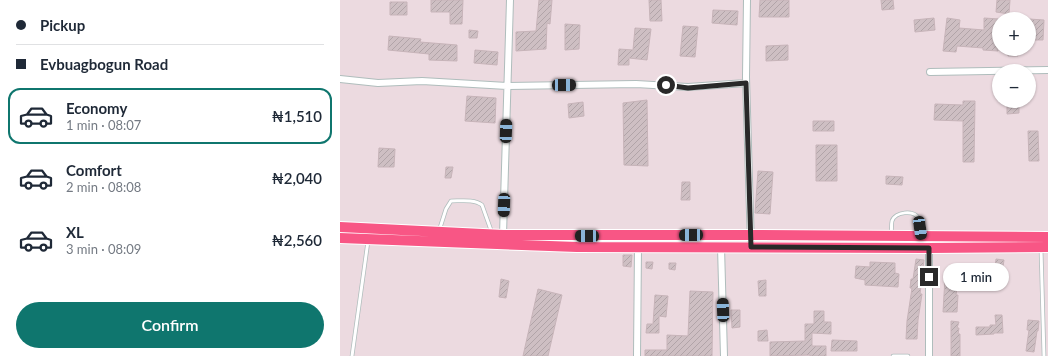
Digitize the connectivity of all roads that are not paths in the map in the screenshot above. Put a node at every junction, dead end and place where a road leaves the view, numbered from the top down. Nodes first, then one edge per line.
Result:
1 (510, 0) edge
2 (747, 0) edge
3 (1048, 70) edge
4 (930, 72) dead end
5 (340, 79) edge
6 (746, 83) junction
7 (507, 86) junction
8 (340, 227) edge
9 (438, 232) junction
10 (498, 235) junction
11 (750, 235) junction
12 (891, 236) junction
13 (921, 236) junction
14 (1048, 237) edge
15 (340, 238) edge
16 (368, 239) junction
17 (721, 247) junction
18 (751, 247) junction
19 (1044, 247) edge
20 (638, 248) junction
21 (929, 248) junction
22 (1048, 352) edge
23 (1044, 354) edge
24 (352, 356) edge
25 (637, 356) edge
26 (724, 356) edge
27 (893, 356) edge
28 (908, 356) edge
29 (929, 356) edge

1 - 7 street
2 - 6 street
3 - 4 street
5 - 7 street
6 - 7 street
6 - 11 street
7 - 10 street
8 - 9 highway
9 - 10 highway
9 - 10 lane
10 - 11 highway
11 - 12 highway
11 - 18 street
12 - 13 highway
12 - 13 lane
13 - 14 highway
15 - 16 highway
16 - 20 highway
16 - 24 lane
17 - 18 highway
17 - 20 highway
17 - 26 street
18 - 21 highway
19 - 21 highway
19 - 23 lane
20 - 25 street
21 - 29 street
22 - 23 lane
27 - 28 lane

